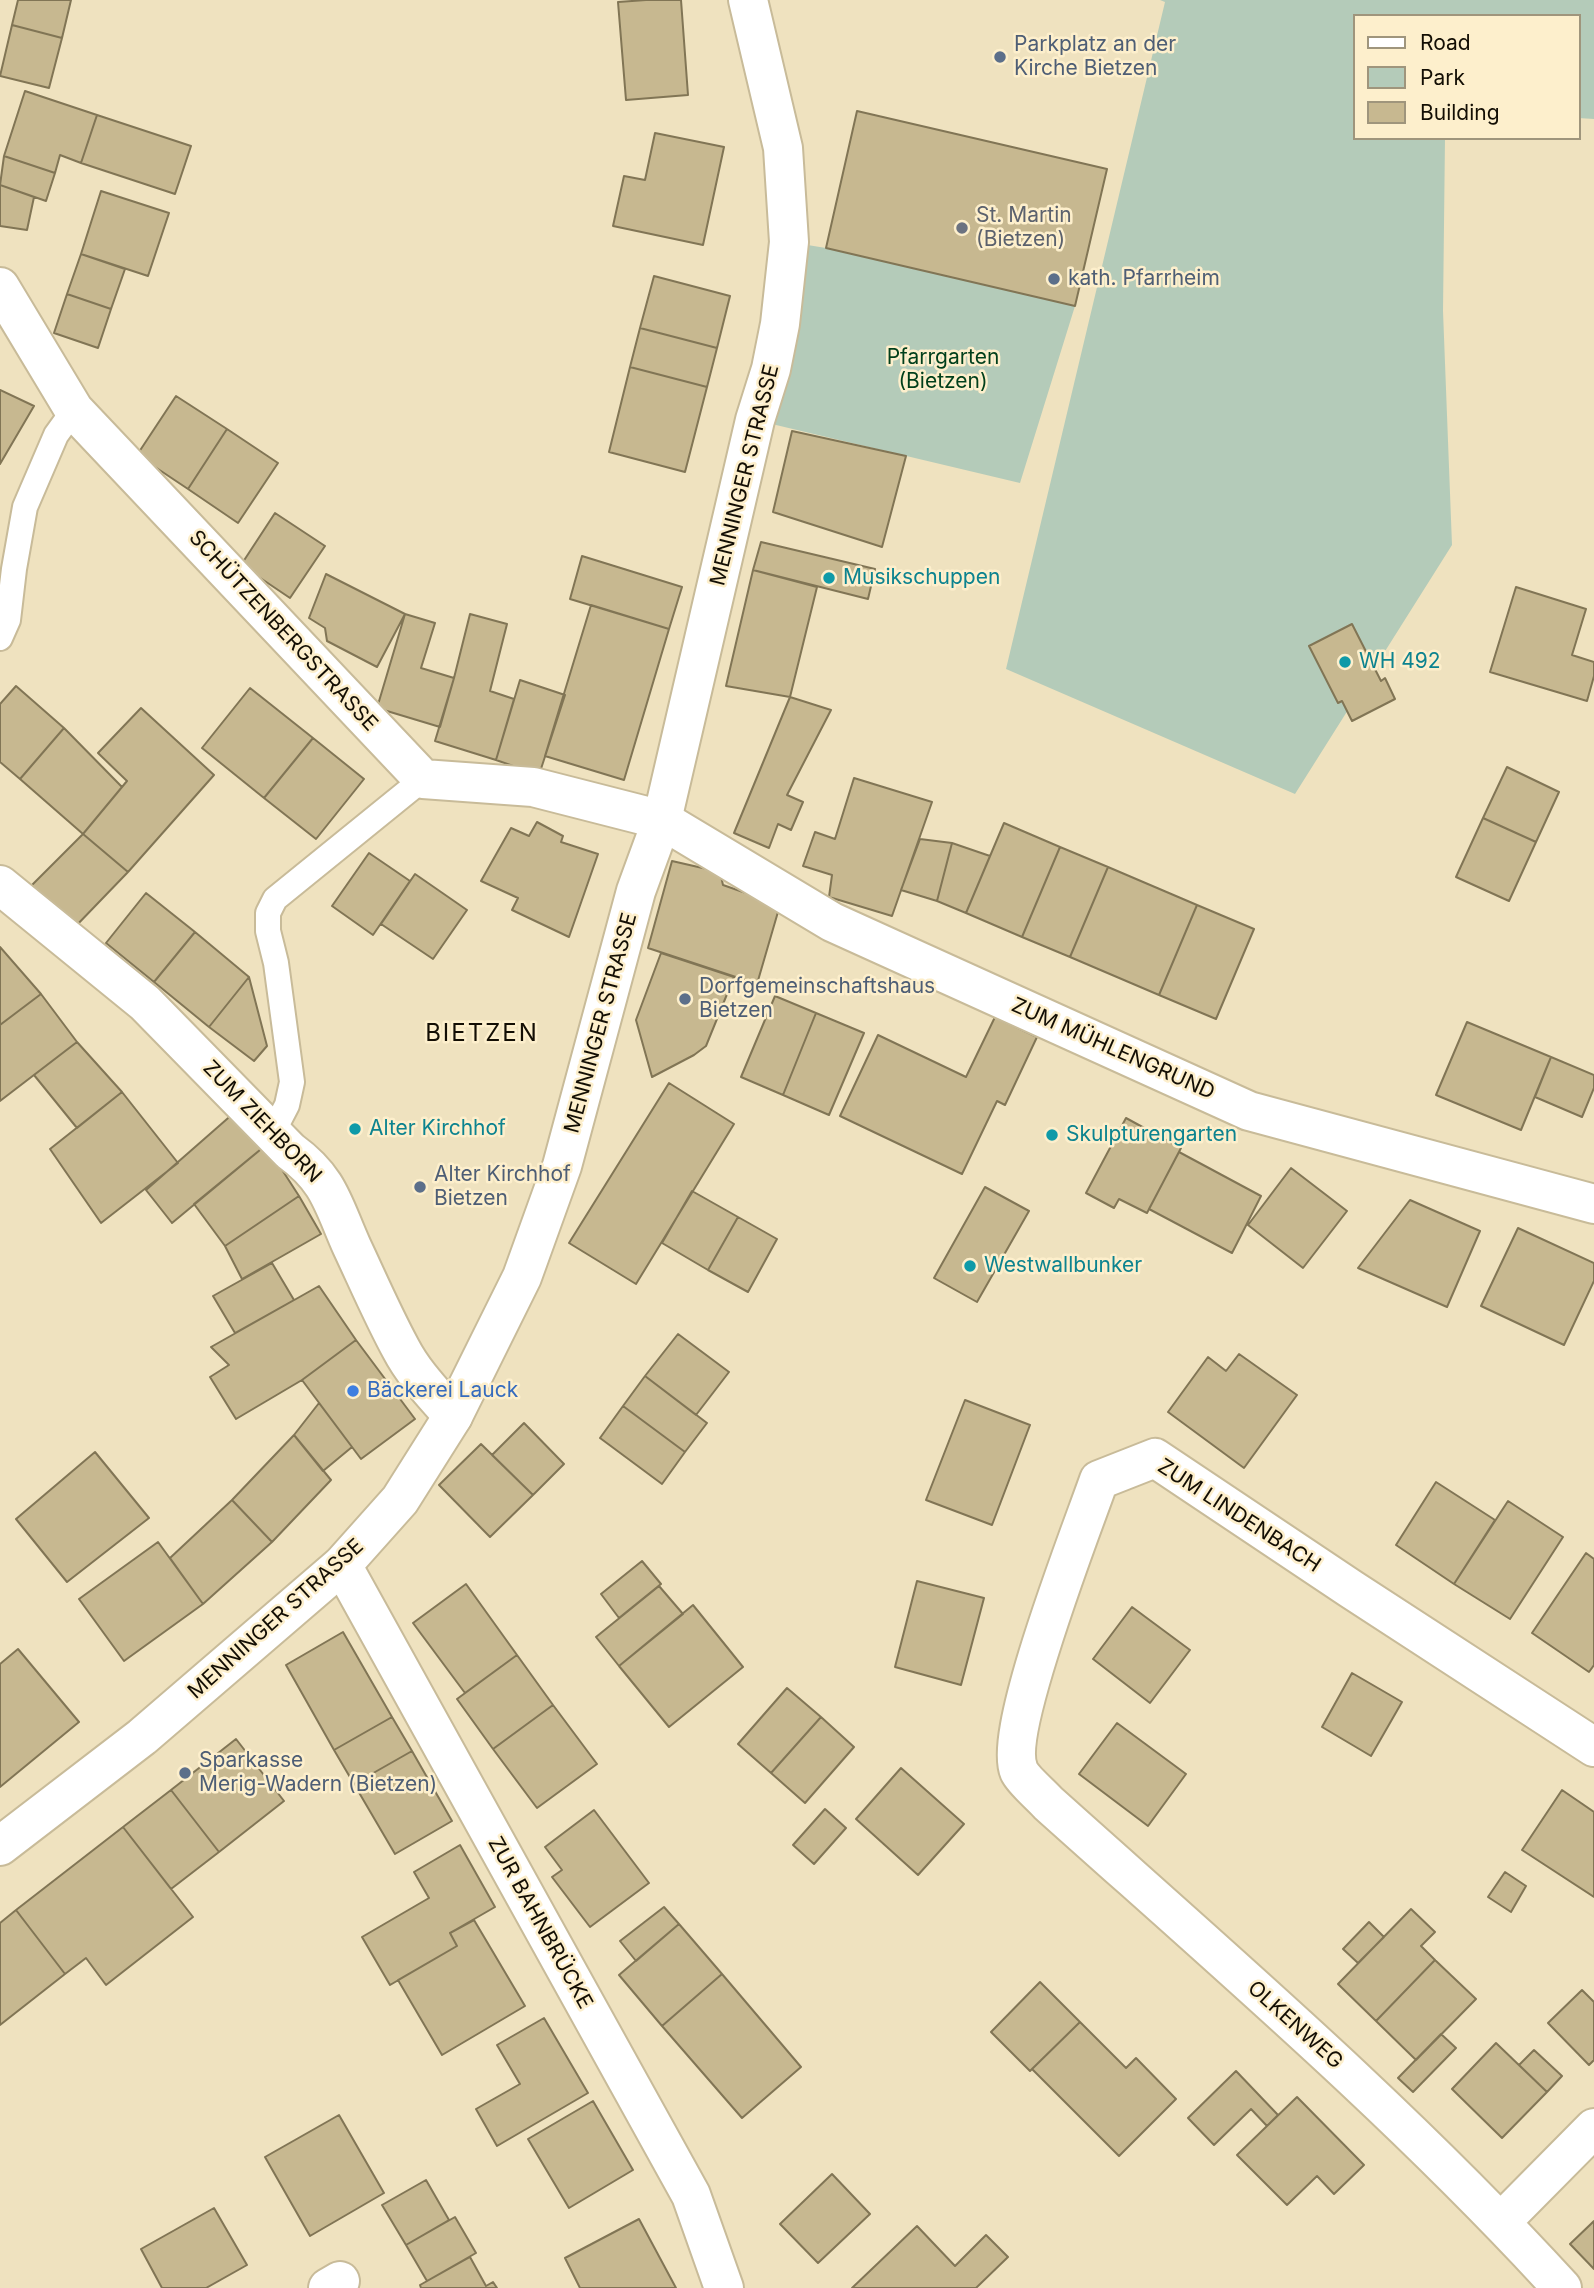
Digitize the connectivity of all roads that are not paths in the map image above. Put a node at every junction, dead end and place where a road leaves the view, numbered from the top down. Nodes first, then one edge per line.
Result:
1 (748, 0) edge
2 (0, 287) edge
3 (74, 410) junction
4 (0, 638) edge
5 (424, 779) junction
6 (662, 820) junction
7 (0, 885) edge
8 (273, 1132) junction
9 (1594, 1204) edge
10 (453, 1416) junction
11 (342, 1565) junction
12 (1594, 1747) edge
13 (1019, 1772) joint
14 (0, 1846) edge
15 (1594, 2128) edge
16 (1501, 2222) junction
17 (723, 2288) edge
18 (1562, 2288) edge

1 - 6 street, MENNINGER STRASSE
2 - 3 street, SCHÜTZENBERGSTRASSE
3 - 4 lane
3 - 5 street, SCHÜTZENBERGSTRASSE
5 - 6 street
5 - 8 lane
6 - 9 street, ZUM MÜHLENGRUND
6 - 10 street, MENNINGER STRASSE
7 - 8 street, ZUM ZIEHBORN
8 - 10 street, ZUM ZIEHBORN
10 - 11 street, MENNINGER STRASSE
11 - 14 street, MENNINGER STRASSE
11 - 17 street, ZUR BAHNBRÜCKE
12 - 13 street, ZUM LINDENBACH
13 - 16 street, OLKENWEG
15 - 16 street
16 - 18 street, OLKENWEG

